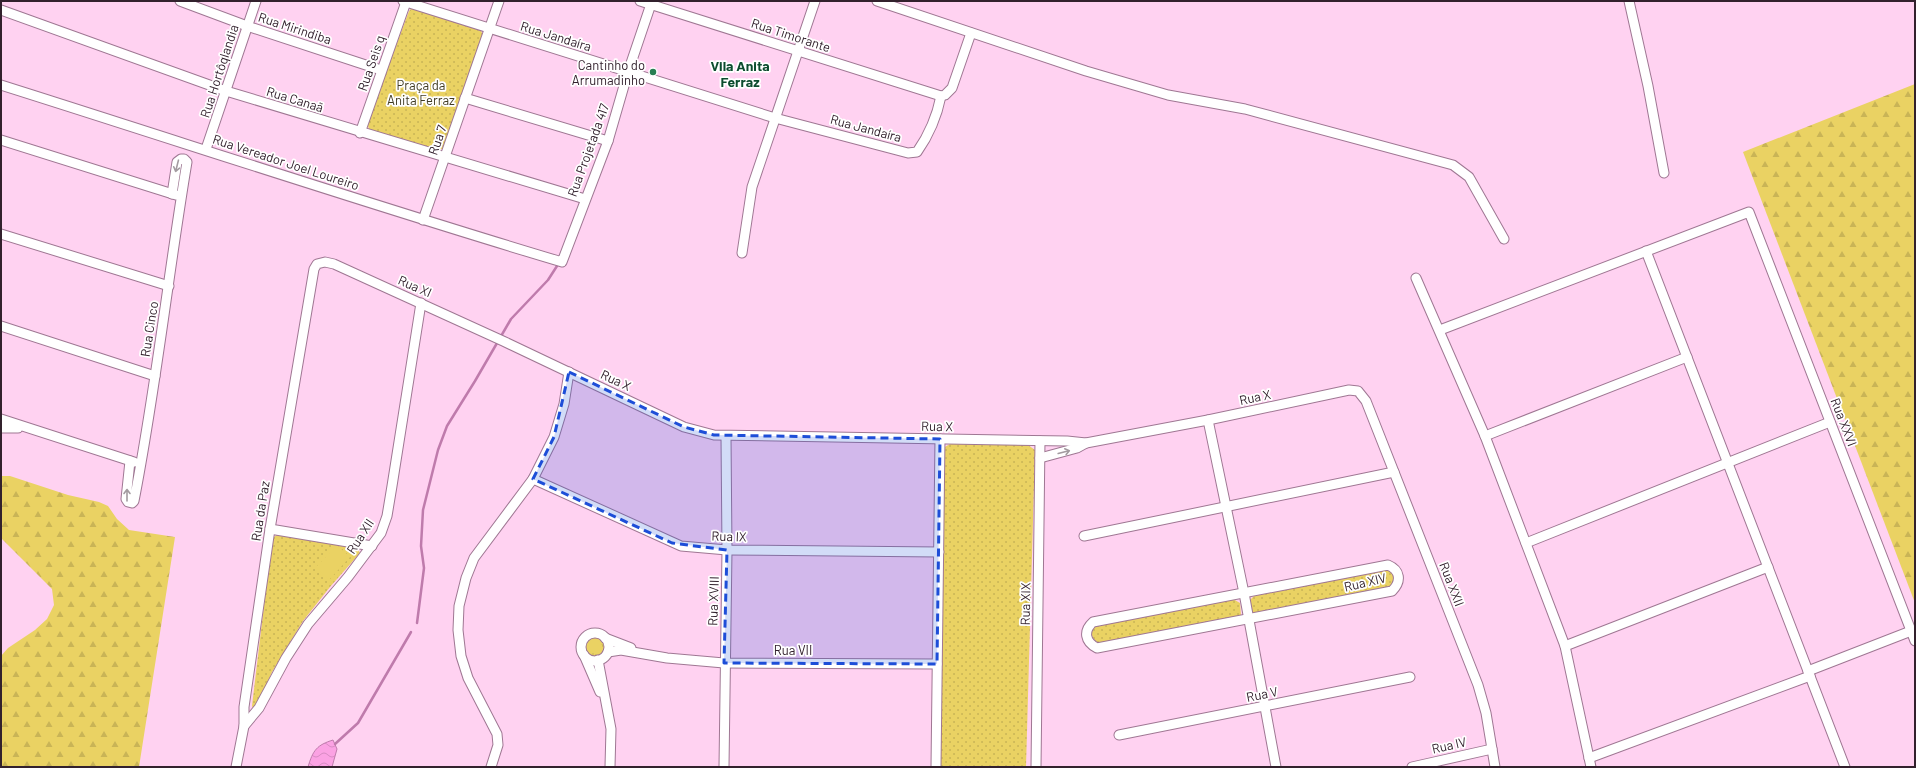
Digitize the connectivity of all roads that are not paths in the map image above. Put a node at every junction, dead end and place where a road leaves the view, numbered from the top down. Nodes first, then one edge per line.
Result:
1 (180, 1) edge
2 (256, 1) edge
3 (405, 1) edge
4 (499, 1) edge
5 (640, 1) edge
6 (815, 1) edge
7 (877, 1) edge
8 (1629, 1) edge
9 (652, 3) edge
10 (1, 10) edge
11 (247, 26) junction
12 (488, 29) junction
13 (971, 33) junction
14 (798, 51) junction
15 (382, 70) junction
16 (628, 72) junction
17 (1, 85) edge
18 (226, 91) junction
19 (937, 95) junction
20 (464, 98) junction
21 (775, 118) junction
22 (360, 133) junction
23 (1, 140) edge
24 (608, 141) junction
25 (206, 149) junction
26 (445, 156) junction
27 (1664, 173) dead end
28 (172, 194) junction
29 (182, 197) junction
30 (585, 199) junction
31 (423, 220) junction
32 (1, 234) edge
33 (1504, 239) dead end
34 (1646, 251) junction
35 (742, 253) dead end
36 (321, 262) joint
37 (562, 262) joint
38 (1416, 278) dead end
39 (169, 286) junction
40 (421, 303) junction
41 (1, 326) edge
42 (1440, 330) junction
43 (500, 340) joint
44 (1687, 357) junction
45 (569, 372) junction
46 (155, 376) junction
47 (1372, 415) joint
48 (1, 419) edge
49 (1208, 420) junction
50 (1830, 422) junction
51 (1, 428) edge
52 (30, 428) junction
53 (1485, 436) junction
54 (726, 437) junction
55 (940, 439) junction
56 (1040, 441) junction
57 (1086, 443) junction
58 (1040, 458) junction
59 (130, 461) junction
60 (142, 464) junction
61 (1728, 464) junction
62 (1394, 472) junction
63 (533, 479) junction
64 (1226, 507) junction
65 (270, 529) junction
66 (1084, 536) dead end
67 (1526, 543) junction
68 (372, 546) junction
69 (727, 550) junction
70 (939, 552) junction
71 (1768, 567) junction
72 (1244, 592) junction
73 (1248, 618) junction
74 (1911, 632) junction
75 (605, 638) junction
76 (1915, 641) edge
77 (1565, 646) junction
78 (608, 652) junction
79 (584, 655) junction
80 (649, 655) junction
81 (598, 660) junction
82 (724, 663) junction
83 (937, 664) junction
84 (1809, 674) junction
85 (1410, 677) dead end
86 (604, 698) junction
87 (1266, 706) junction
88 (244, 726) junction
89 (1119, 736) dead end
90 (1492, 749) junction
91 (1590, 763) edge
92 (236, 767) edge
93 (492, 767) edge
94 (610, 767) edge
95 (724, 767) edge
96 (936, 767) edge
97 (1036, 767) edge
98 (1276, 767) edge
99 (1412, 767) edge
100 (1495, 767) edge
101 (1845, 767) edge

1 - 11 street, Rua Mirindiba
2 - 11 street, Rua Hortôqlandia
3 - 12 street, Rua Jandaíra
3 - 15 street, Rua Seis q
4 - 12 street, Rua 7
5 - 9 street, Rua Timorante
6 - 14 street
7 - 13 street
8 - 27 street
9 - 14 street, Rua Timorante
9 - 16 street, Rua Projetada 417
10 - 18 street, Rua Canaã
11 - 15 street, Rua Mirindiba
11 - 18 street, Rua Hortôqlandia
12 - 16 street, Rua Jandaíra
12 - 20 street, Rua 7
13 - 19 street
13 - 33 street
14 - 19 street, Rua Timorante
14 - 21 street
15 - 22 street, Rua Seis q
16 - 21 street, Rua Jandaíra
16 - 24 street, Rua Projetada 417
17 - 25 street, Rua Vereador Joel Loureiro
18 - 22 street, Rua Canaã
18 - 25 street, Rua Hortôqlandia
19 - 21 street, Rua Jandaíra
20 - 24 street
20 - 26 street, Rua 7
21 - 35 street
22 - 26 street, Rua Canaã
23 - 28 street
24 - 30 street, Rua Projetada 417
25 - 31 street, Rua Vereador Joel Loureiro
26 - 30 street, Rua Canaã
26 - 31 street, Rua 7
28 - 29 street
29 -> 28 street, Rua Cinco
29 - 39 street, Rua Cinco
30 - 37 street, Rua Projetada 417
31 - 37 street, Rua Vereador Joel Loureiro
32 - 39 street
34 - 42 street
34 - 44 street
34 - 50 street, Rua XXVI
36 - 40 street, Rua XI
36 - 65 street, Rua da Paz
38 - 42 street
39 - 46 street, Rua Cinco
40 - 43 street, Rua XI
40 - 68 street, Rua XII
41 - 46 street
42 - 53 street
43 - 45 street, Rua X
44 - 53 street
44 - 61 street
45 - 54 street, Rua X
45 - 63 street
46 - 60 street, Rua Cinco
47 - 49 street, Rua X
47 - 62 street, Rua XXII
48 - 52 street
49 - 57 street, Rua X
49 - 64 street
50 - 61 street
50 - 74 street, Rua XXVI
51 - 52 street
52 - 59 street
53 - 67 street
54 - 55 street, Rua X
54 - 69 street, Rua XVIII
55 - 56 street, Rua X
55 - 70 street
56 - 57 street, Rua X
56 - 58 street, Rua XIX
58 -> 57 street
58 - 97 street, Rua XIX
59 - 60 street
60 -> 59 street, Rua Cinco
61 - 67 street
61 - 71 street
62 - 64 street
62 - 90 street, Rua XXII
63 - 69 street, Rua IX
63 - 93 street
64 - 66 street
64 - 72 street
65 - 68 street
65 - 88 street, Rua da Paz
67 - 77 street
68 - 88 street, Rua XII
69 - 70 street, Rua IX
69 - 82 street, Rua XVIII
70 - 83 street
71 - 77 street
71 - 84 street
72 - 73 street
72 - 73 street, Rua XIV
72 - 73 street, Rua XIV
73 - 87 street
74 - 76 street, Rua XXVI
74 - 84 street
75 - 78 street
75 - 79 street
75 - 80 street
77 - 91 street
78 - 80 street
78 - 81 street
79 - 81 street
79 - 86 street
80 - 82 street, Rua VII
81 - 86 street
82 - 83 street, Rua VII
82 - 95 street, Rua XVIII
83 - 96 street
84 - 91 street
84 - 101 street
85 - 87 street, Rua V
86 - 94 street
87 - 89 street, Rua V
87 - 98 street
88 - 92 street, Rua da Paz
90 - 99 street, Rua IV
90 - 100 street, Rua XXII

